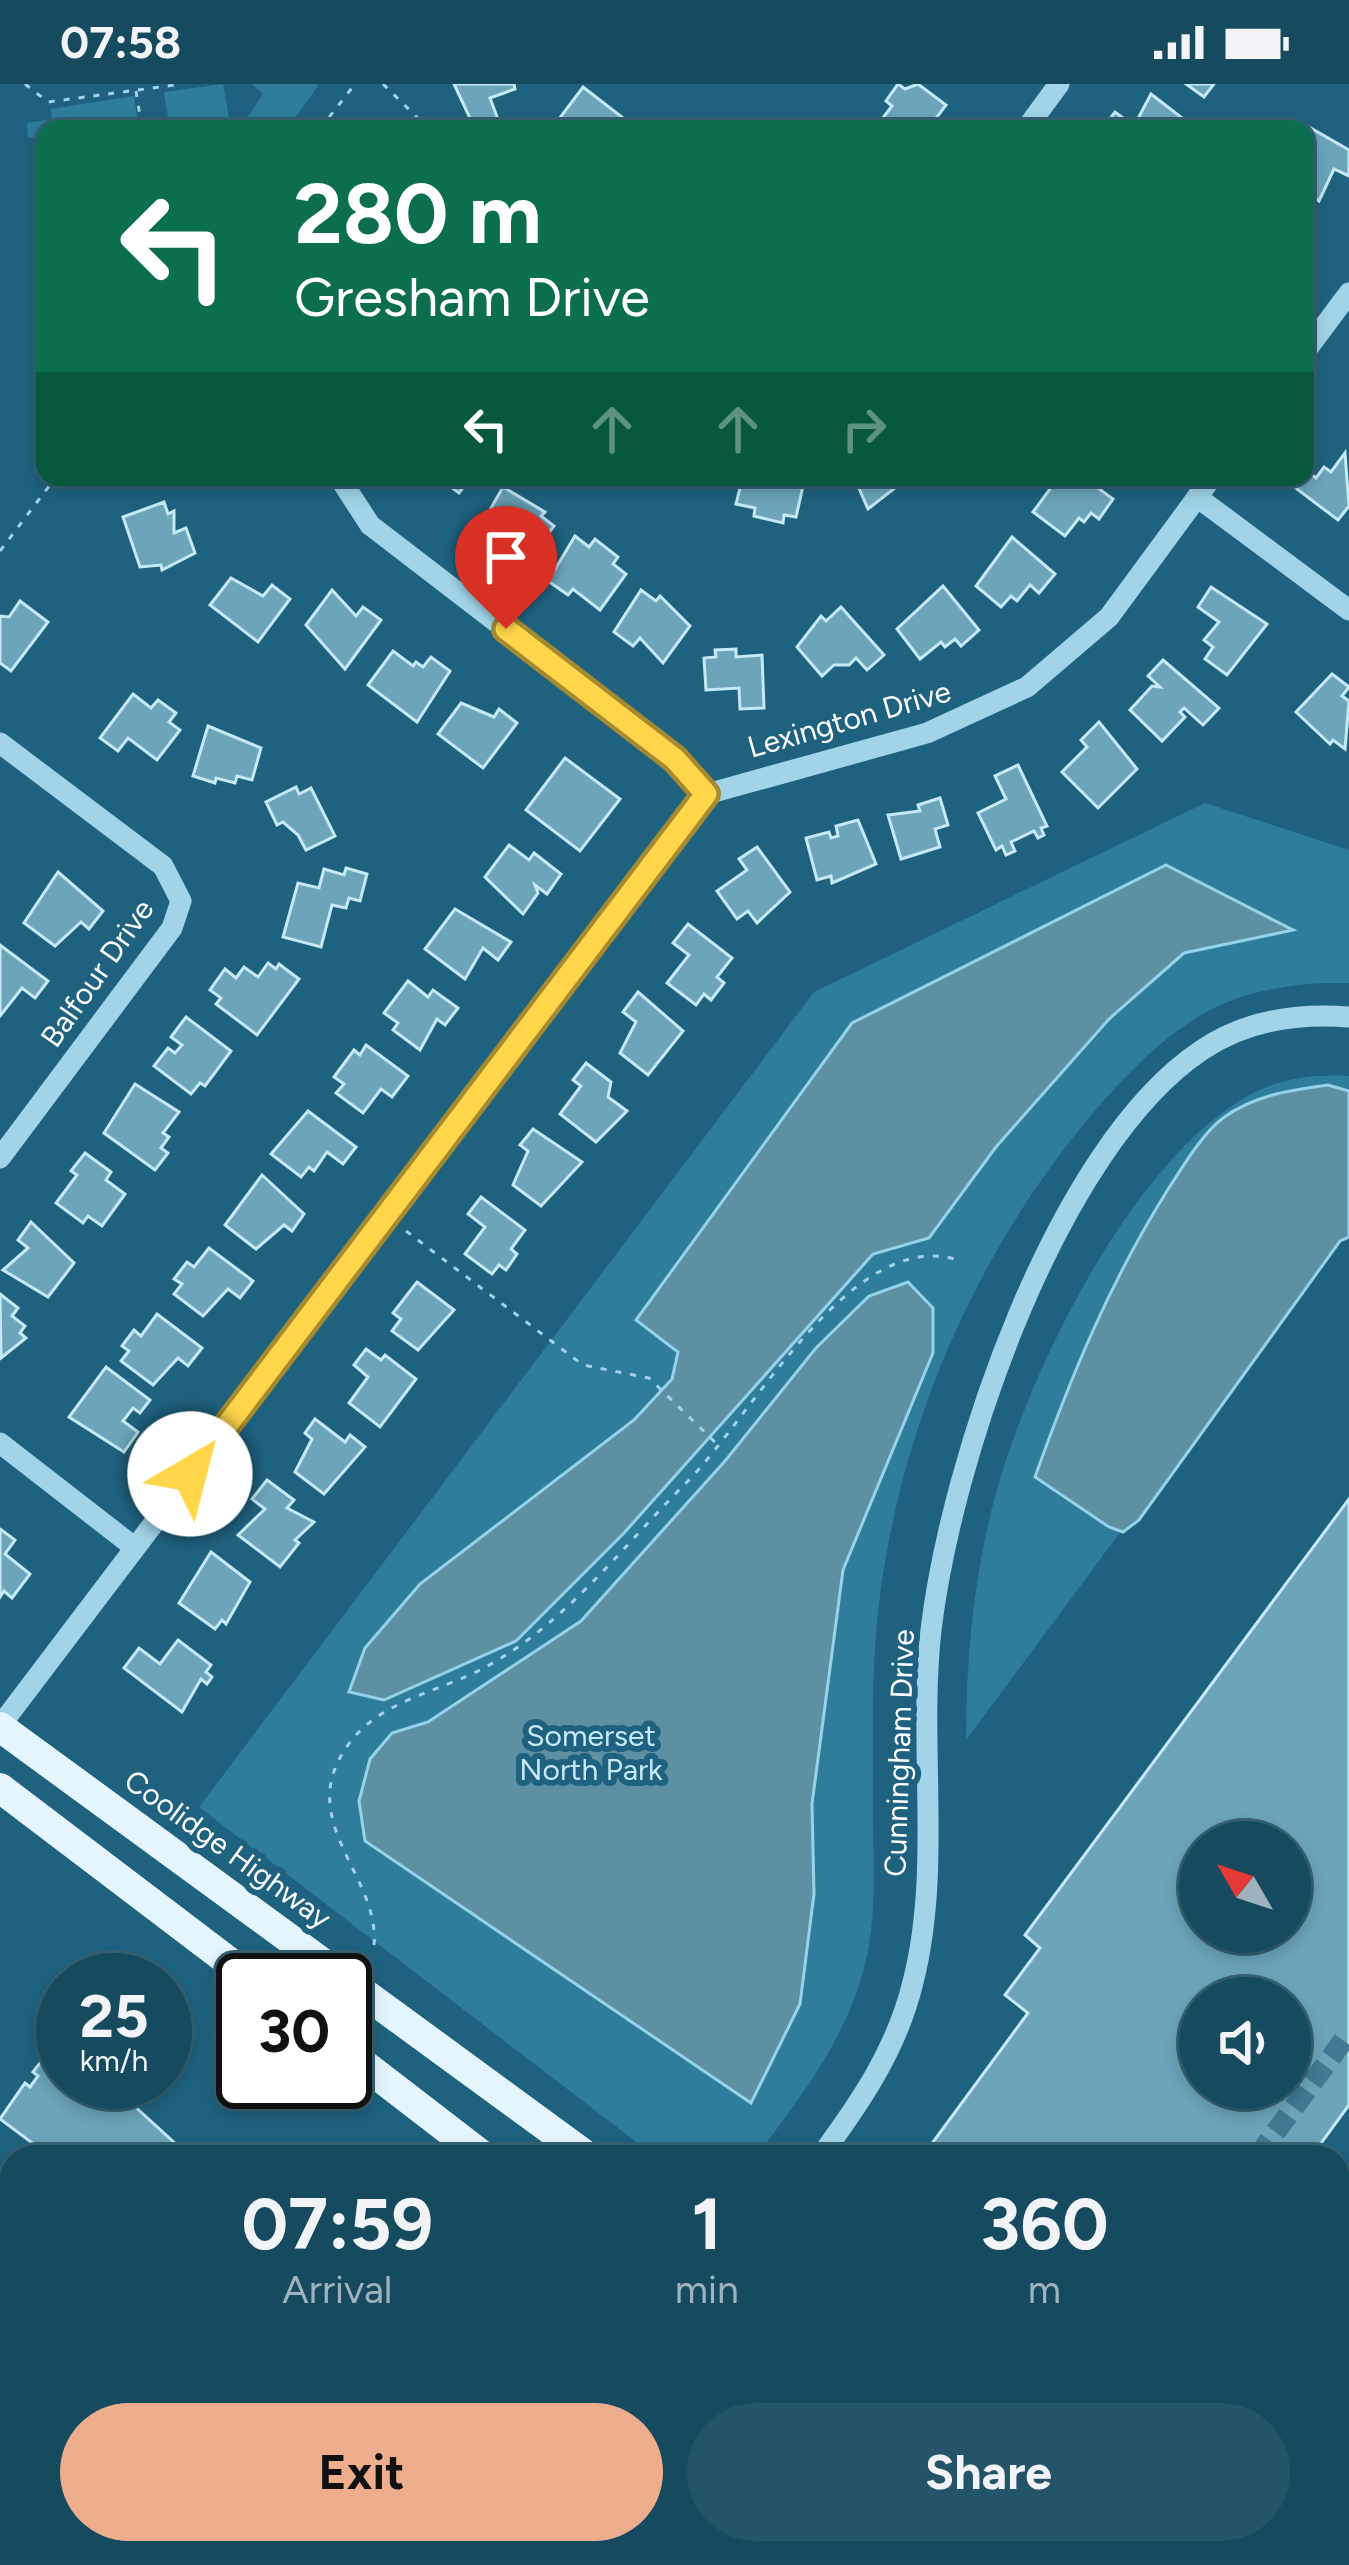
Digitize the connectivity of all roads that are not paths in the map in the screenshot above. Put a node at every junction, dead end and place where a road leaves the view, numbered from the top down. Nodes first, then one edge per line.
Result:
1 (1059, 84) edge
2 (1033, 120) edge
3 (1349, 292) edge
4 (1314, 340) edge
5 (343, 486) edge
6 (1206, 486) edge
7 (1198, 497) junction
8 (1349, 610) edge
9 (0, 743) edge
10 (706, 794) junction
11 (1349, 1017) edge
12 (0, 1157) edge
13 (0, 1443) edge
14 (134, 1547) junction
15 (0, 1727) edge
16 (48, 1762) junction
17 (2, 1789) edge
18 (151, 1837) junction
19 (104, 1867) junction
20 (217, 1953) edge
21 (372, 2071) edge
22 (468, 2145) edge
23 (572, 2145) edge
24 (828, 2145) edge

1 - 2 street
3 - 4 street
5 - 10 street
6 - 7 street, Lexington Drive
7 - 8 street
7 - 10 street, Lexington Drive
9 - 12 street, Balfour Drive
10 - 14 street
11 - 24 street, Cunningham Drive
13 - 14 street
14 - 15 street
15 - 16 main road, Coolidge Highway
16 - 17 main road
16 - 18 main road, Coolidge Highway
17 - 19 main road
18 - 19 main road
18 - 23 main road, Coolidge Highway
19 - 20 main road
21 - 22 main road

